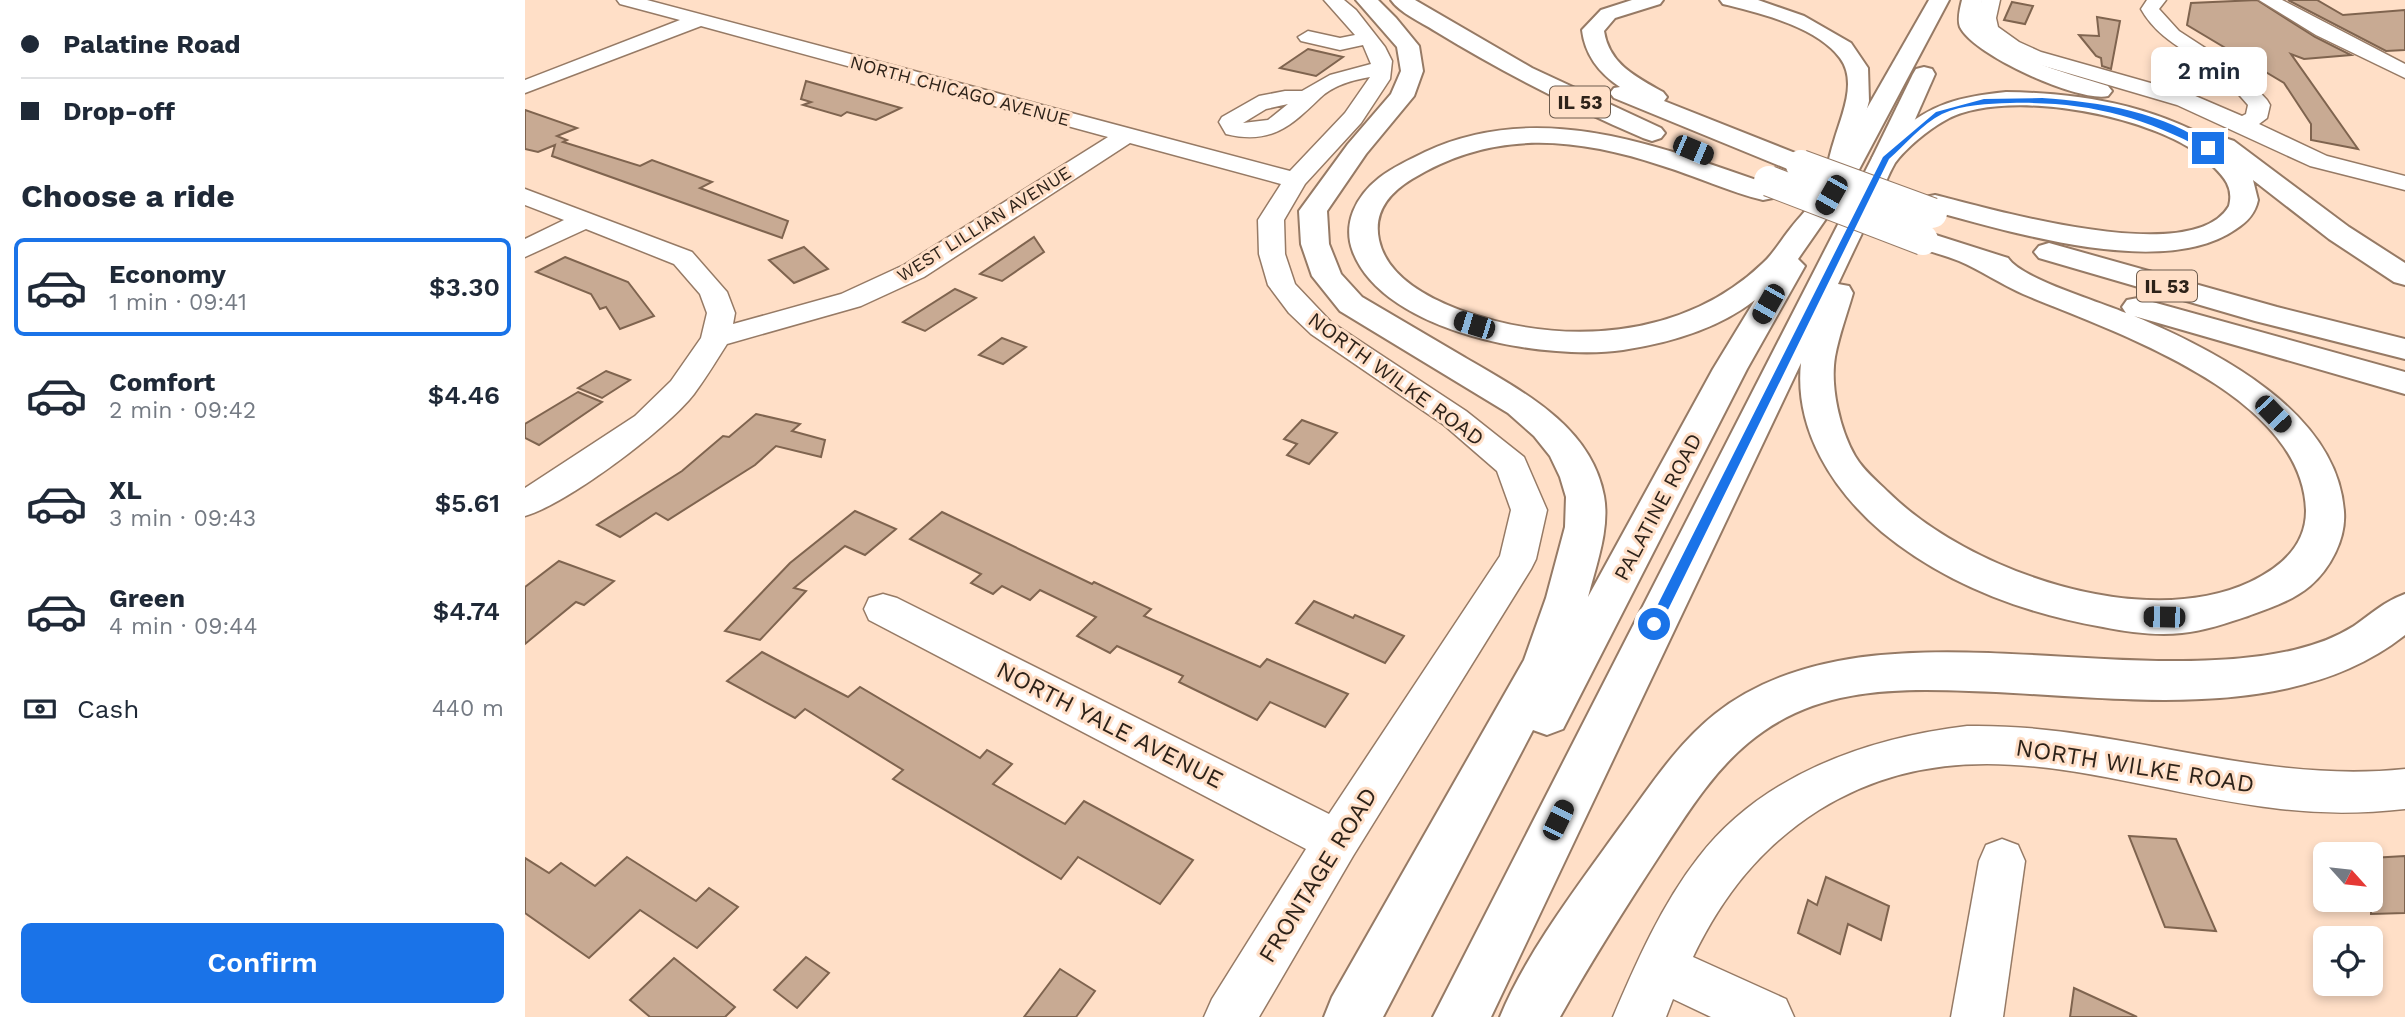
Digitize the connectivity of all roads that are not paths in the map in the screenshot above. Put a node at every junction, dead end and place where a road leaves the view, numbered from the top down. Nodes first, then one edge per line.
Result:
1 (626, 0) edge
2 (1333, 0) edge
3 (1366, 0) edge
4 (1401, 0) edge
5 (1653, 0) edge
6 (1730, 0) edge
7 (1939, 0) edge
8 (1962, 0) edge
9 (1972, 0) edge
10 (1991, 0) edge
11 (2157, 0) edge
12 (2268, 0) edge
13 (699, 20) junction
14 (1308, 37) dead end
15 (1368, 38) junction
16 (1381, 69) junction
17 (2405, 72) edge
18 (1591, 80) dead end
19 (525, 87) edge
20 (1308, 98) dead end
21 (2242, 123) junction
22 (1701, 125) junction
23 (1125, 136) junction
24 (1885, 158) junction
25 (1779, 174) junction
26 (1295, 180) junction
27 (2405, 183) edge
28 (525, 196) edge
29 (1847, 205) junction
30 (1930, 218) junction
31 (585, 220) junction
32 (525, 248) edge
33 (1973, 257) junction
34 (2405, 276) edge
35 (716, 338) junction
36 (2405, 349) edge
37 (2405, 383) edge
38 (525, 504) edge
39 (883, 609) dead end
40 (2405, 611) edge
41 (1407, 735) joint
42 (2405, 789) edge
43 (1337, 842) junction
44 (2002, 861) dead end
45 (1662, 968) junction
46 (1230, 1017) edge
47 (1352, 1017) edge
48 (1382, 1017) edge
49 (1461, 1017) edge
50 (1528, 1017) edge
51 (1639, 1017) edge
52 (1769, 1017) edge
53 (1977, 1017) edge

1 - 13 street, NORTH CHICAGO AVENUE
2 - 15 street
3 - 47 main road
4 - 25 main road, IL 53
5 - 22 main road
6 - 29 main road
7 - 29 main road, PALATINE ROAD
8 - 24 main road, PALATINE ROAD
9 - 34 main road
10 - 21 street
11 - 21 street
12 - 17 street
13 - 19 street
13 - 23 street, NORTH CHICAGO AVENUE
14 - 15 street
15 - 16 street
16 - 20 street
16 - 26 street, NORTH WILKE ROAD
18 - 22 main road, IL 53
21 - 27 street
22 - 25 main road, IL 53
23 - 26 street, NORTH CHICAGO AVENUE
23 - 35 street, WEST LILLIAN AVENUE
24 - 29 main road, PALATINE ROAD
24 - 30 main road
25 - 29 main road, bridge
25 - 29 main road
25 - 30 main road, IL 53, bridge
26 - 41 street, NORTH WILKE ROAD
28 - 31 street
29 - 30 main road, IL 53, bridge
29 - 33 main road
29 - 48 main road, PALATINE ROAD
29 - 49 main road, PALATINE ROAD
30 - 33 main road, IL 53
30 - 36 main road, IL 53
31 - 32 street
31 - 35 street
33 - 37 main road, IL 53
35 - 38 street
39 - 43 street, NORTH YALE AVENUE
40 - 50 main road
41 - 43 street, FRONTAGE ROAD
42 - 45 street, NORTH WILKE ROAD
43 - 46 street, FRONTAGE ROAD
44 - 53 street
45 - 51 street
45 - 52 street

